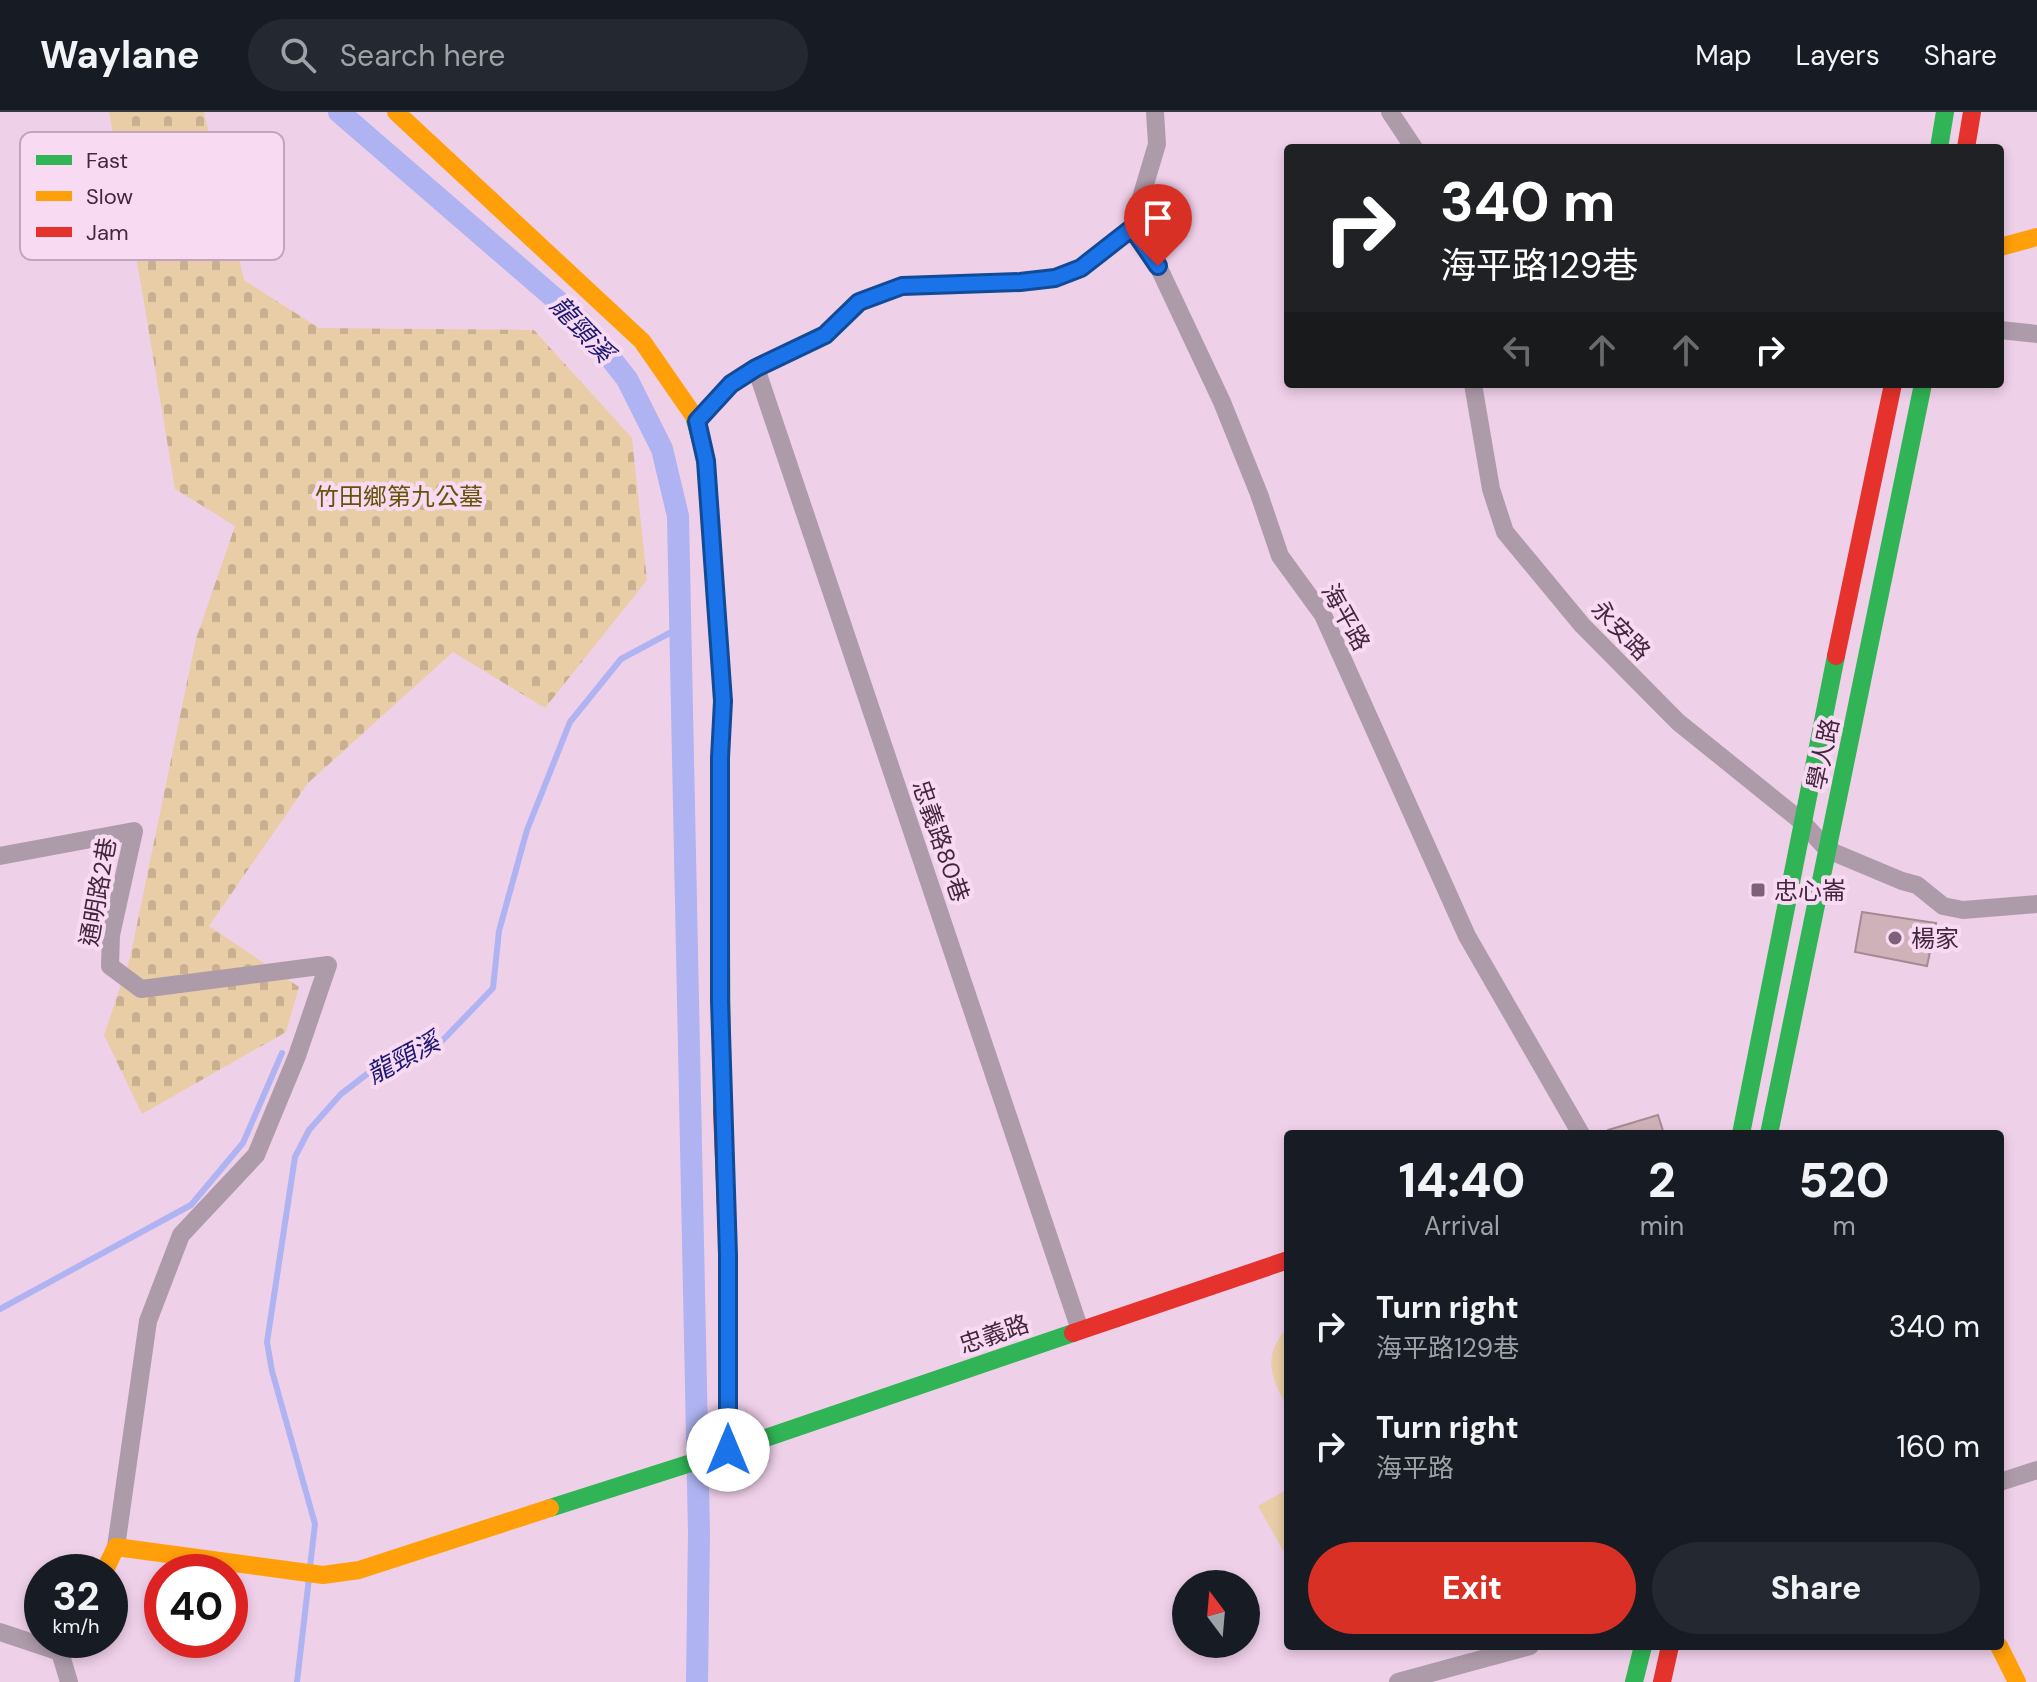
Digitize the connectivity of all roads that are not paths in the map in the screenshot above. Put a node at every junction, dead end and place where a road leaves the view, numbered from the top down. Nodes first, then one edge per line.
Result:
1 (396, 112) edge
2 (1155, 112) edge
3 (1390, 112) edge
4 (1945, 112) edge
5 (1972, 112) edge
6 (1411, 144) edge
7 (1940, 144) edge
8 (1967, 144) edge
9 (1132, 228) junction
10 (2037, 237) edge
11 (2004, 246) edge
12 (2004, 330) edge
13 (2037, 334) edge
14 (756, 368) junction
15 (1474, 388) edge
16 (1892, 388) edge
17 (1922, 388) edge
18 (697, 421) junction
19 (1801, 821) junction
20 (1828, 850) junction
21 (0, 856) edge
22 (2037, 904) edge
23 (1579, 1130) edge
24 (1742, 1130) edge
25 (1770, 1130) edge
26 (1284, 1261) edge
27 (1080, 1330) junction
28 (722, 1452) junction
29 (2037, 1470) edge
30 (2004, 1481) edge
31 (116, 1547) junction
32 (113, 1554) edge
33 (0, 1632) edge
34 (24, 1637) edge
35 (1515, 1650) edge
36 (1642, 1650) edge
37 (1669, 1650) edge
38 (2001, 1650) edge
39 (65, 1658) edge
40 (69, 1682) edge
41 (1398, 1682) edge
42 (1634, 1682) edge
43 (1662, 1682) edge
44 (2017, 1682) edge

1 - 18 street
2 - 9 street
3 - 6 street
4 - 7 street
5 - 8 street
9 - 14 street
9 - 23 street, 海平路
10 - 11 street
12 - 13 street
14 - 18 street
14 - 27 street, 忠義路80巷
15 - 19 street, 永安路
16 - 19 street, 學人路
17 - 20 street, 學人路
18 - 28 street
19 - 20 street, 永安路
19 - 24 street, 學人路
20 - 22 street
20 - 25 street, 學人路
21 - 31 street, 通明路2巷
26 - 27 street, 忠義路
27 - 28 street, 忠義路
28 - 31 street, 忠義路
29 - 30 street
31 - 32 street
33 - 34 street
35 - 41 street
36 - 42 street
37 - 43 street
38 - 44 street
39 - 40 street

